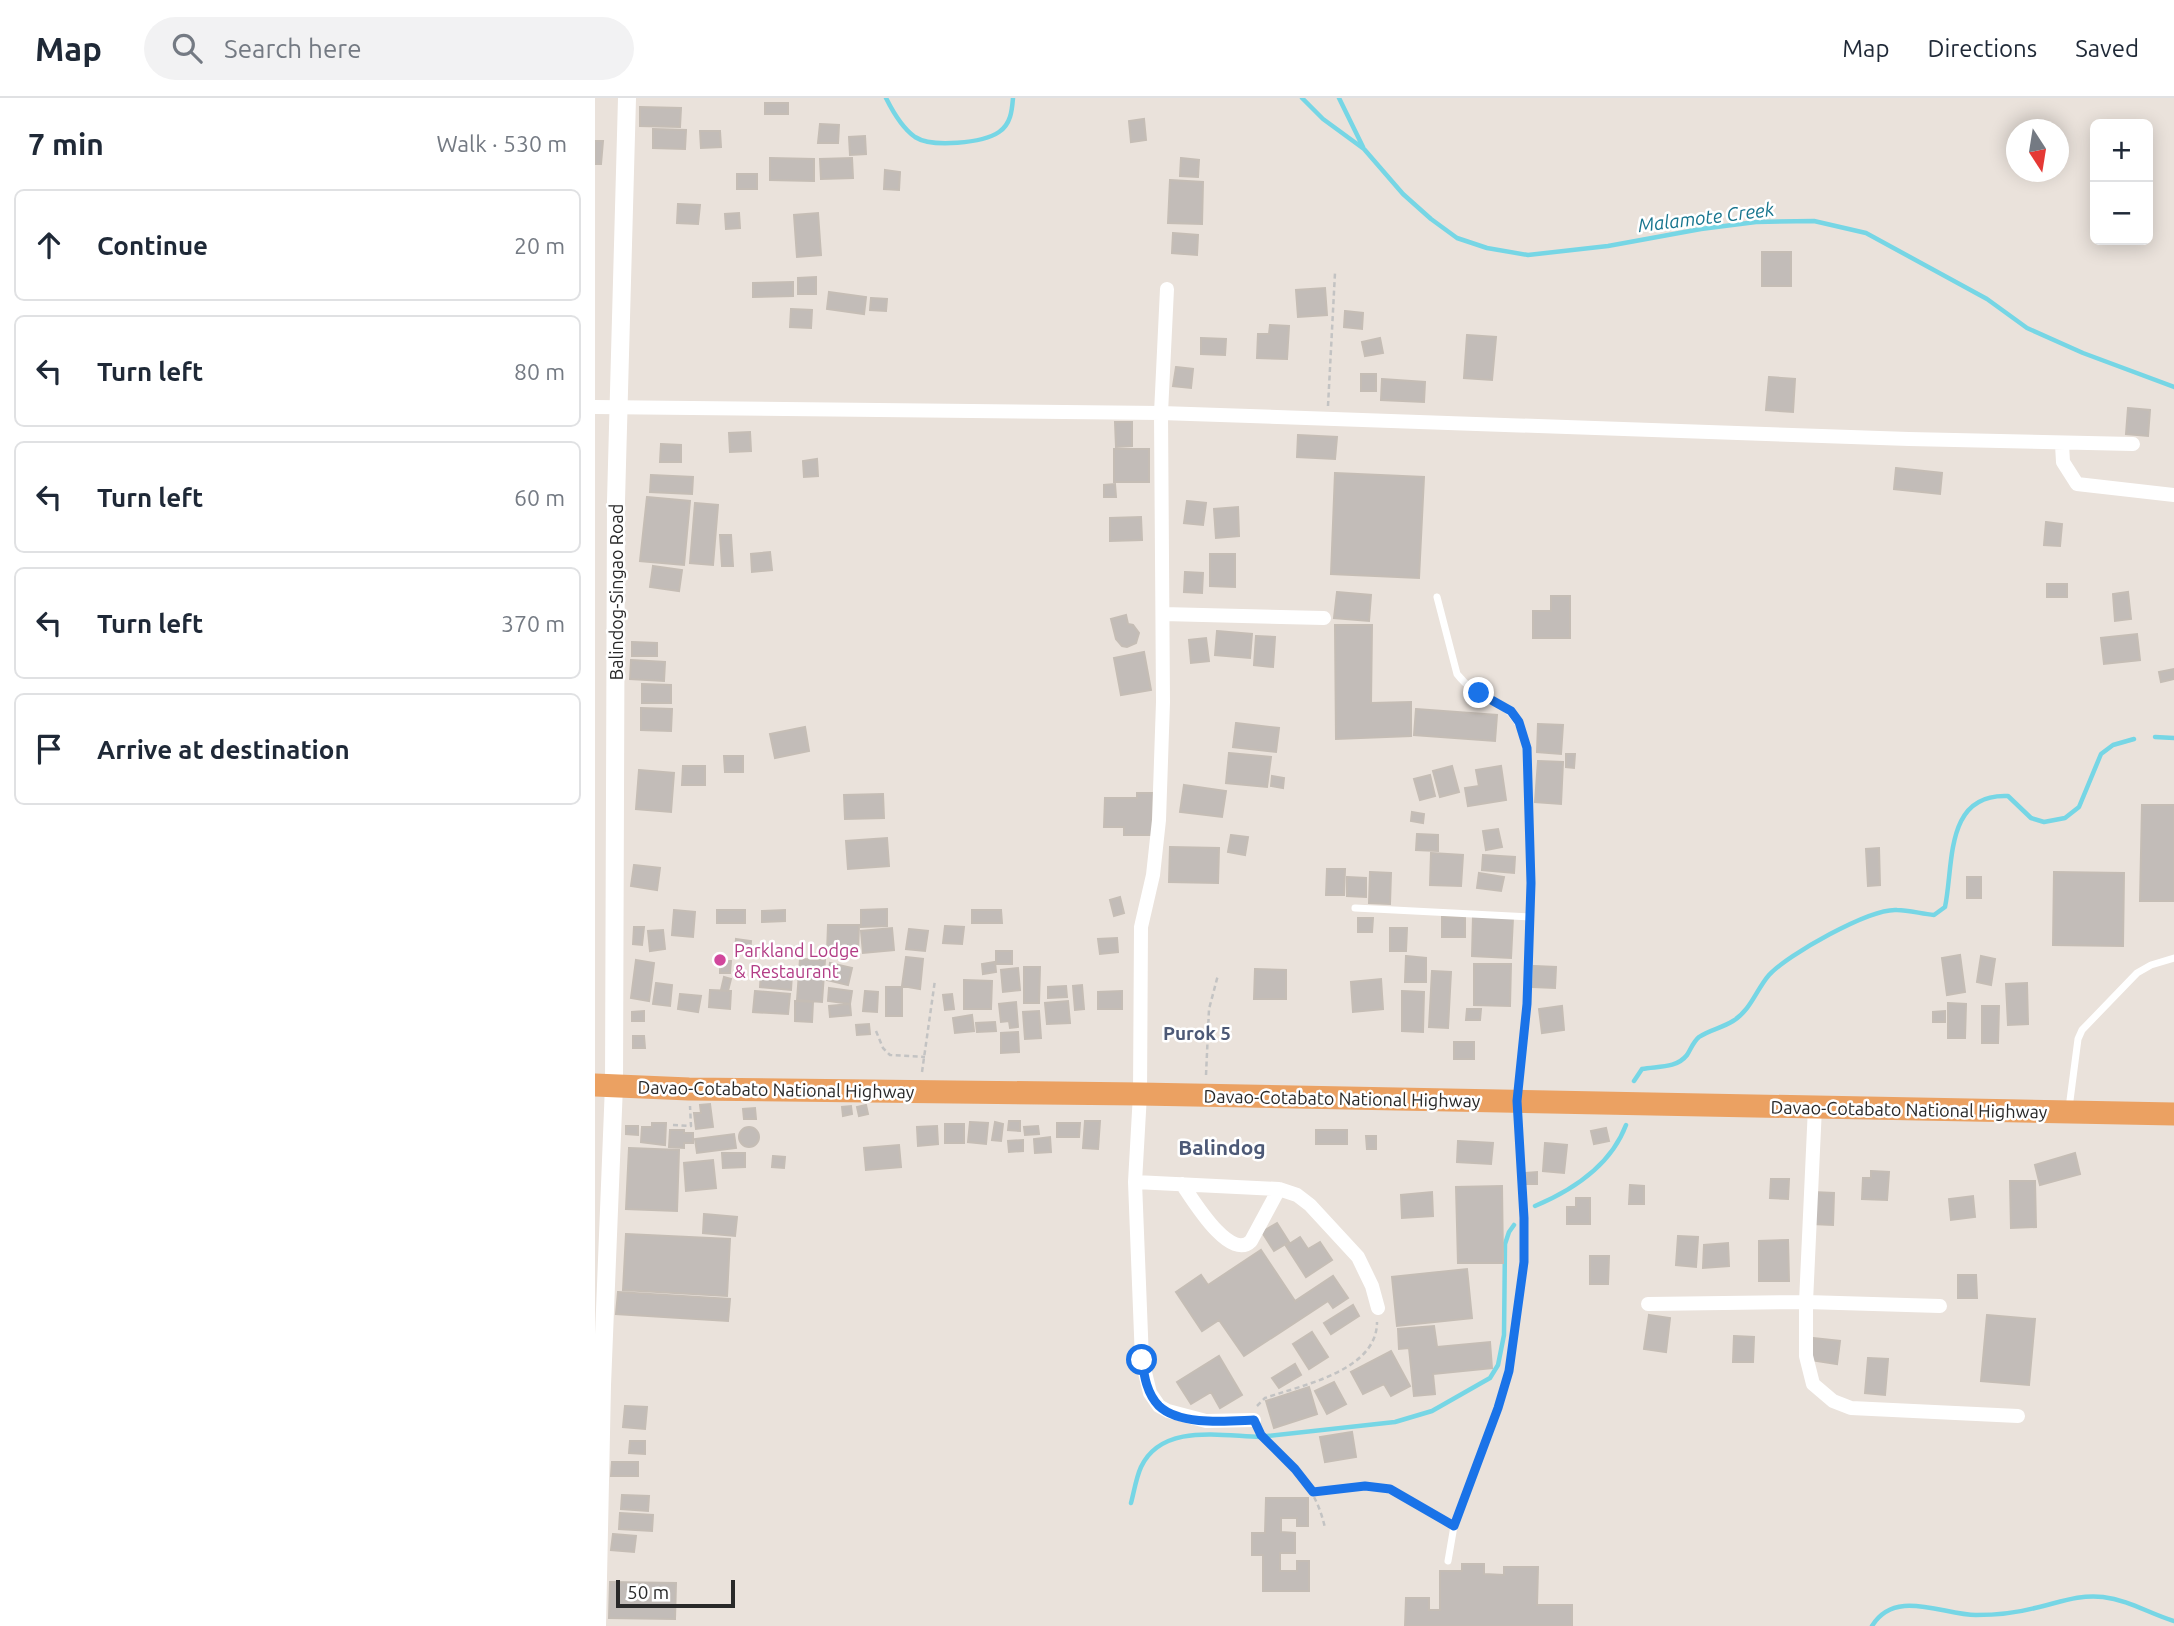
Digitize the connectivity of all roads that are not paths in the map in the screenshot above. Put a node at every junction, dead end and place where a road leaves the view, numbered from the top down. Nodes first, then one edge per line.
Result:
1 (627, 98) edge
2 (1167, 289) dead end
3 (595, 407) edge
4 (618, 407) junction
5 (1161, 413) junction
6 (2062, 444) junction
7 (2133, 444) dead end
8 (2174, 495) edge
9 (1437, 597) dead end
10 (1163, 614) junction
11 (1324, 618) dead end
12 (1355, 908) dead end
13 (1529, 917) junction
14 (2174, 958) edge
15 (605, 1085) edge
16 (1140, 1094) junction
17 (1517, 1101) junction
18 (1815, 1107) junction
19 (2068, 1112) junction
20 (2174, 1114) edge
21 (1135, 1182) junction
22 (1182, 1184) junction
23 (1279, 1189) junction
24 (601, 1271) edge
25 (1805, 1302) junction
26 (1649, 1304) dead end
27 (1940, 1306) dead end
28 (1378, 1308) road end
29 (599, 1385) edge
30 (2018, 1416) dead end
31 (1254, 1420) road end
32 (598, 1455) edge
33 (1448, 1561) dead end
34 (597, 1626) edge

1 - 4 street, Balindog-Singao Road
2 - 5 street
3 - 4 street
4 - 5 street
4 - 15 street, Balindog-Singao Road
5 - 6 street
5 - 10 street
6 - 7 street
6 - 8 street
9 - 13 lane
10 - 11 street
10 - 16 street
12 - 13 lane
13 - 17 lane
14 - 19 lane
15 - 16 highway, Davao-Cotabato National Highway
15 - 24 street, Balindog-Singao Road
16 - 17 highway, Davao-Cotabato National Highway
16 - 21 street
17 - 18 highway, Davao-Cotabato National Highway
17 - 33 lane
18 - 19 highway, Davao-Cotabato National Highway
18 - 25 street
19 - 20 highway, Davao-Cotabato National Highway
21 - 22 street
21 - 31 street
22 - 23 street
22 - 23 street
23 - 28 street
24 - 29 street, Balindog-Singao Road
25 - 26 street
25 - 27 street
25 - 30 street
29 - 32 street, Balindog-Singao Road
32 - 34 street, Balindog-Singao Road

